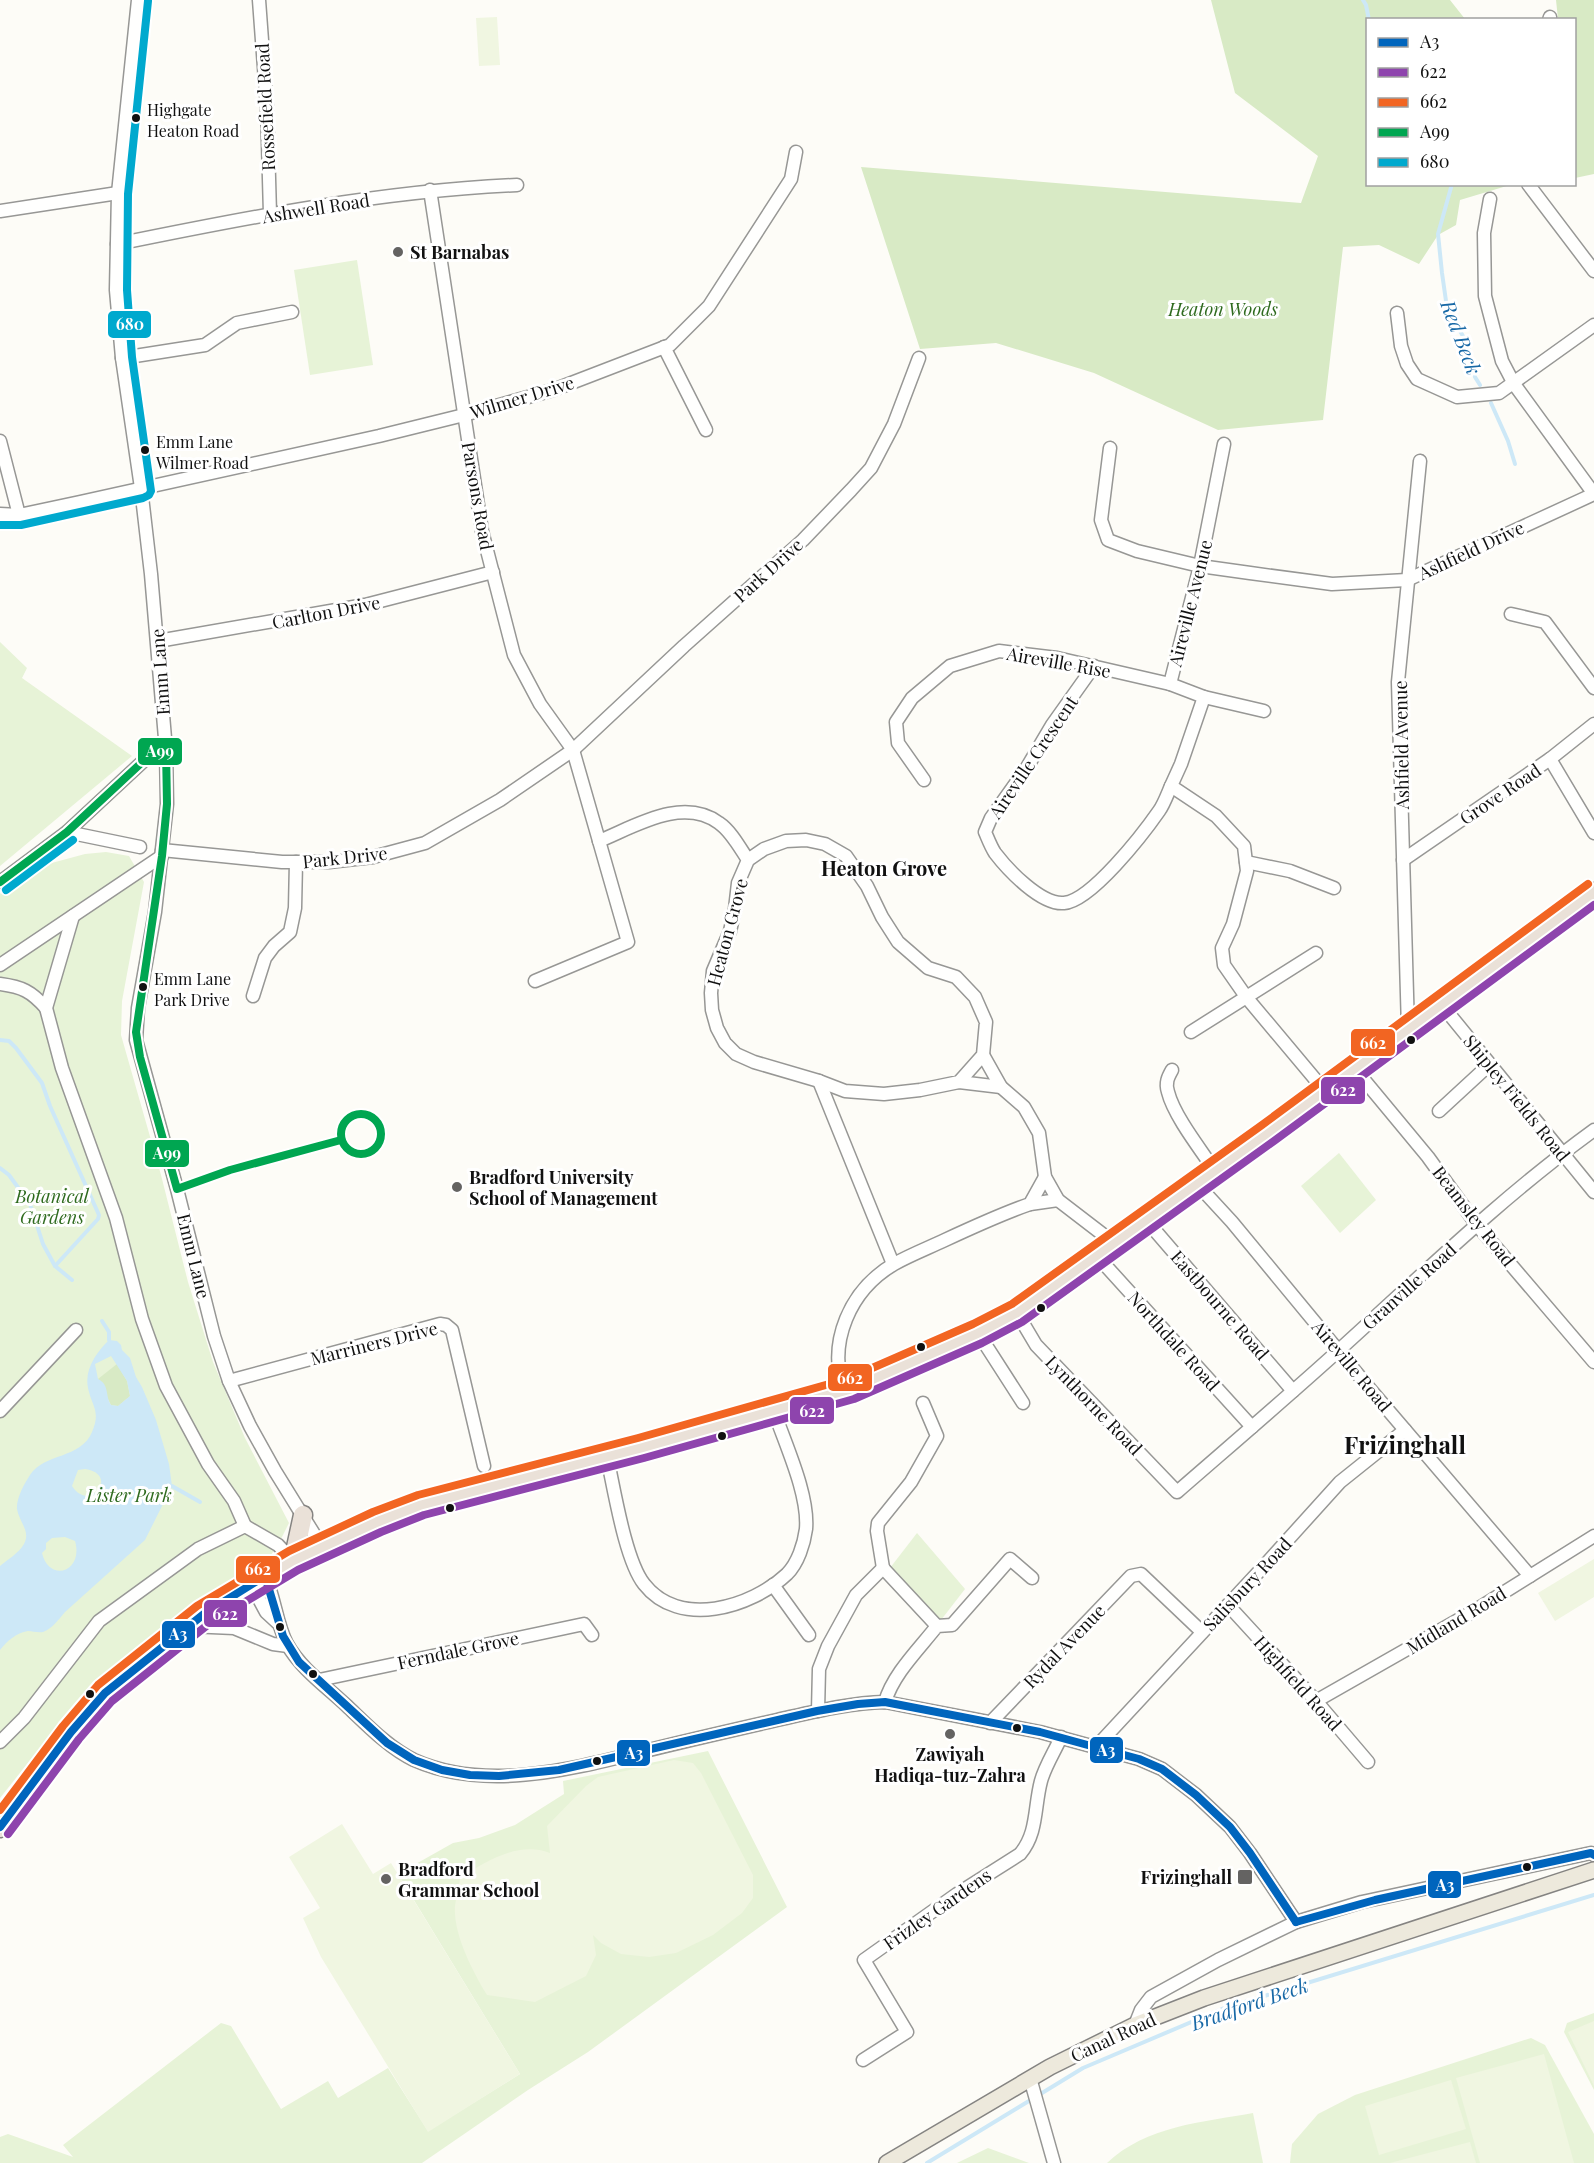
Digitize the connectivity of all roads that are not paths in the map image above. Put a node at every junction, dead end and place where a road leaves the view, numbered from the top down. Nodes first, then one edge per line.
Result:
1 (138, 0) edge
2 (259, 0) edge
3 (796, 152) dead end
4 (517, 185) dead end
5 (1530, 186) edge
6 (430, 190) junction
7 (118, 193) junction
8 (1490, 199) dead end
9 (0, 211) edge
10 (270, 214) junction
11 (117, 244) junction
12 (1594, 271) edge
13 (292, 312) dead end
14 (1397, 313) dead end
15 (1594, 325) edge
16 (664, 347) junction
17 (122, 358) junction
18 (918, 358) dead end
19 (1514, 384) junction
20 (464, 415) junction
21 (706, 430) dead end
22 (0, 441) edge
23 (1224, 444) dead end
24 (1110, 448) dead end
25 (1420, 461) dead end
26 (141, 488) junction
27 (1594, 494) edge
28 (0, 514) edge
29 (19, 515) junction
30 (1200, 566) junction
31 (493, 572) junction
32 (1407, 580) junction
33 (1511, 614) dead end
34 (158, 641) junction
35 (1094, 666) junction
36 (1170, 684) junction
37 (1594, 688) edge
38 (1204, 697) junction
39 (1264, 711) dead end
40 (1594, 724) edge
41 (166, 750) junction
42 (573, 750) junction
43 (1550, 759) junction
44 (924, 780) dead end
45 (1171, 786) junction
46 (67, 832) junction
47 (1594, 833) edge
48 (599, 842) junction
49 (140, 847) dead end
50 (162, 853) junction
51 (748, 860) junction
52 (1403, 860) junction
53 (296, 862) junction
54 (1246, 862) junction
55 (0, 882) edge
56 (1334, 888) dead end
57 (1594, 892) edge
58 (73, 916) junction
59 (1316, 953) dead end
60 (0, 965) edge
61 (535, 981) dead end
62 (0, 984) edge
63 (252, 996) dead end
64 (1248, 998) junction
65 (1441, 1004) junction
66 (46, 1008) junction
67 (1408, 1029) junction
68 (1191, 1032) dead end
69 (983, 1055) junction
70 (1490, 1064) junction
71 (1355, 1069) junction
72 (1172, 1070) dead end
73 (819, 1081) junction
74 (958, 1082) junction
75 (1001, 1087) junction
76 (1324, 1091) junction
77 (1439, 1111) dead end
78 (1594, 1130) edge
79 (1561, 1154) junction
80 (1215, 1171) junction
81 (1046, 1177) junction
82 (1197, 1184) junction
83 (1594, 1192) edge
84 (1058, 1200) junction
85 (1030, 1204) junction
86 (1146, 1220) junction
87 (1477, 1226) junction
88 (1114, 1243) junction
89 (1096, 1256) junction
90 (893, 1264) junction
91 (1017, 1313) junction
92 (76, 1329) dead end
93 (978, 1333) junction
94 (1339, 1350) junction
95 (1594, 1362) edge
96 (229, 1381) junction
97 (844, 1391) junction
98 (1293, 1391) junction
99 (923, 1403) dead end
100 (1023, 1403) dead end
101 (0, 1411) edge
102 (774, 1411) junction
103 (1252, 1427) junction
104 (1405, 1430) junction
105 (607, 1457) junction
106 (484, 1466) dead end
107 (1177, 1492) joint
108 (303, 1515) junction
109 (245, 1526) junction
110 (1594, 1536) edge
111 (322, 1547) junction
112 (293, 1561) junction
113 (883, 1568) junction
114 (1530, 1576) junction
115 (1032, 1578) dead end
116 (258, 1580) junction
117 (773, 1585) junction
118 (1228, 1605) junction
119 (189, 1626) junction
120 (937, 1626) junction
121 (1202, 1632) junction
122 (592, 1635) dead end
123 (809, 1635) dead end
124 (288, 1646) junction
125 (319, 1680) junction
126 (1316, 1701) junction
127 (885, 1702) junction
128 (818, 1710) junction
129 (990, 1723) junction
130 (1061, 1737) junction
131 (0, 1742) edge
132 (1096, 1747) junction
133 (1368, 1762) dead end
134 (0, 1827) edge
135 (1594, 1855) edge
136 (1594, 1870) edge
137 (1296, 1922) junction
138 (1135, 2025) junction
139 (863, 2060) dead end
140 (1032, 2085) junction
141 (887, 2163) edge
142 (1054, 2163) edge

1 - 7 street, Emm Lane
2 - 10 street, Rossefield Road
3 - 16 street, Wilmer Drive
4 - 6 street, Ashwell Road
5 - 12 street
6 - 10 street, Ashwell Road
6 - 20 street, Parsons Road
7 - 9 street
7 - 11 street, Emm Lane
8 - 19 street
10 - 11 street, Ashwell Road
11 - 17 street, Emm Lane
13 - 17 street
14 - 19 street
15 - 19 street
16 - 20 street, Wilmer Drive
16 - 21 street
17 - 26 street, Emm Lane
18 - 42 street, Park Drive
19 - 27 street
20 - 26 street, Wilmer Drive
20 - 31 street, Parsons Road
22 - 29 street
23 - 30 street, Aireville Avenue
24 - 30 street, Ashfield Drive
25 - 32 street, Ashfield Avenue
26 - 29 street, Wilmer Drive
26 - 34 street, Emm Lane
27 - 32 street, Ashfield Drive
28 - 29 street, Wilmer Drive
30 - 32 street, Ashfield Drive
30 - 36 street, Aireville Avenue
31 - 34 street, Carlton Drive
31 - 42 street, Parsons Road
32 - 52 street, Ashfield Avenue
33 - 37 street
34 - 41 street, Emm Lane
35 - 36 street, Aireville Rise
35 - 44 street, Aireville Rise
35 - 45 street, Aireville Crescent
36 - 38 street, Aireville Avenue
38 - 39 street, Aireville Avenue
38 - 45 street
40 - 43 street, Grove Road
41 - 46 street
41 - 50 street, Emm Lane
42 - 48 street
42 - 53 street, Park Drive
43 - 47 street
43 - 52 street, Grove Road
45 - 54 street
46 - 49 street
46 - 55 street
48 - 51 street, Heaton Grove
48 - 61 street
50 - 53 street, Park Drive
50 - 58 street
50 - 96 street, Emm Lane
51 - 69 street, Heaton Grove
51 - 73 street, Heaton Grove
52 - 67 street, Ashfield Avenue
53 - 63 street
54 - 56 street
54 - 64 street
57 - 65 highway
58 - 60 street
58 - 66 street
59 - 64 street
62 - 66 street
64 - 68 street
64 - 76 street
65 - 67 highway
65 - 70 street, Shipley Fields Road
66 - 109 street
67 - 71 highway
69 - 74 street
69 - 75 street
70 - 77 street
70 - 79 street, Shipley Fields Road
71 - 76 highway
71 - 87 street, Beamsley Road
72 - 80 street
73 - 74 street, Heaton Grove
73 - 90 street
74 - 75 street, Heaton Grove
75 - 81 street
76 - 80 highway
78 - 79 street, Granville Road
79 - 83 street, Shipley Fields Road
79 - 87 street, Granville Road
80 - 82 highway
81 - 84 street
81 - 85 street
82 - 86 highway
82 - 94 street, Aireville Road
84 - 85 street
84 - 88 street
85 - 90 street
86 - 88 highway
86 - 98 street, Eastbourne Road
87 - 94 street, Granville Road
87 - 95 street, Beamsley Road
88 - 89 highway
89 - 91 highway
89 - 103 street, Northdale Road
90 - 97 street
91 - 93 highway
91 - 107 street, Lynthorne Road
92 - 101 street
93 - 97 highway
93 - 100 street
94 - 98 street, Granville Road
94 - 104 street, Aireville Road
96 - 106 street, Marriners Drive
96 - 108 street, Emm Lane
97 - 102 highway
98 - 103 street, Granville Road
99 - 113 street
102 - 105 highway
102 - 117 street
103 - 107 street, Granville Road
104 - 114 street, Aireville Road
104 - 118 street, Salisbury Road
105 - 111 highway
105 - 117 street
108 - 111 street, Emm Lane
108 - 112 highway
109 - 112 street
109 - 131 street
110 - 114 street, Midland Road
111 - 112 highway
112 - 116 highway
113 - 120 street
113 - 128 street
114 - 126 street, Midland Road
115 - 120 street
116 - 119 highway
116 - 124 street
117 - 123 street
118 - 121 street, Salisbury Road
118 - 126 street, Highfield Road
119 - 124 street
119 - 134 highway
120 - 127 street
121 - 129 street, Rydal Avenue
121 - 132 street, Salisbury Road
122 - 125 street, Ferndale Grove
124 - 125 street
125 - 128 street
126 - 133 street, Highfield Road
127 - 128 street
127 - 129 street
129 - 130 street
130 - 132 street
130 - 139 street, Frizley Gardens
132 - 137 street
135 - 137 street
136 - 138 main road, Canal Road
137 - 138 street
138 - 140 main road, Canal Road
140 - 141 main road, Canal Road
140 - 142 street

